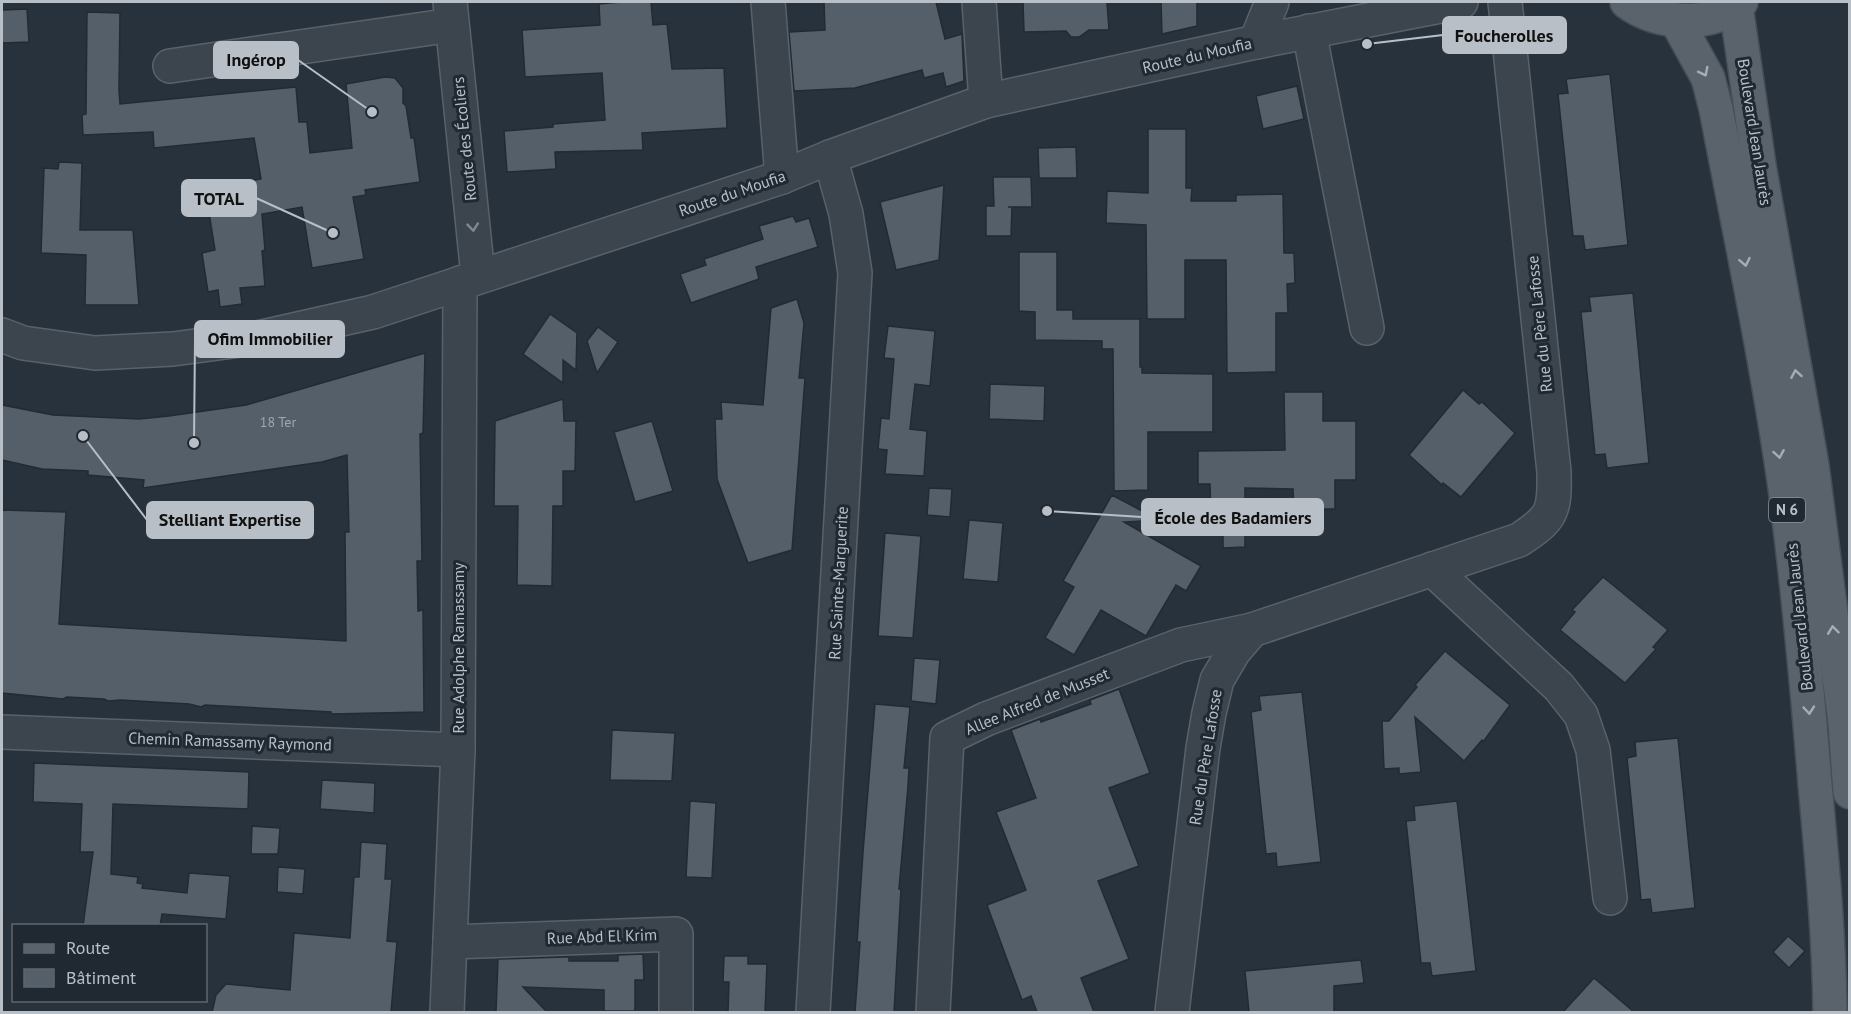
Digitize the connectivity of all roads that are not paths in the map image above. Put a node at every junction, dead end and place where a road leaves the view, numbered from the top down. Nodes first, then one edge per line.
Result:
1 (768, 2) edge
2 (979, 2) edge
3 (1272, 2) edge
4 (1461, 2) edge
5 (1505, 2) edge
6 (1627, 2) edge
7 (1739, 4) edge
8 (451, 13) edge
9 (1676, 20) junction
10 (1309, 31) junction
11 (1256, 42) junction
12 (170, 66) dead end
13 (986, 101) junction
14 (830, 157) junction
15 (782, 177) junction
16 (469, 279) junction
17 (1367, 328) dead end
18 (2, 336) edge
19 (1431, 569) junction
20 (1252, 630) junction
21 (2, 732) edge
22 (458, 750) junction
23 (1850, 792) edge
24 (1610, 898) dead end
25 (450, 942) junction
26 (447, 1012) edge
27 (676, 1012) edge
28 (813, 1012) edge
29 (933, 1012) edge
30 (1172, 1012) edge
31 (1830, 1012) edge

1 - 15 street
2 - 13 street
3 - 11 street
4 - 10 street, Route du Moufia
5 - 19 street, Rue du Père Lafosse
6 - 9 main road, Boulevard Jean Jaurès / N 6
7 - 9 main road, Boulevard Jean Jaurès / N 6
23 -> 7 main road, Boulevard Jean Jaurès / N 6
8 - 12 street
8 -> 16 street, Route des Écoliers
9 -> 31 main road, Boulevard Jean Jaurès / N 6
10 - 11 street, Route du Moufia
10 - 17 street
11 - 13 street, Route du Moufia
13 - 14 street, Route du Moufia
14 - 15 street, Route du Moufia
14 - 28 street, Rue Sainte-Marguerite
15 - 16 street, Route du Moufia
16 - 18 street, Route du Moufia
16 - 22 street, Rue Adolphe Ramassamy
19 - 20 street, Rue du Père Lafosse
19 - 24 street
20 - 29 street, Allee Alfred de Musset
20 - 30 street, Rue du Père Lafosse
21 - 22 street, Chemin Ramassamy Raymond
22 - 25 street, Rue Adolphe Ramassamy
25 - 26 street, Rue Adolphe Ramassamy
25 - 27 street, Rue Abd El Krim

